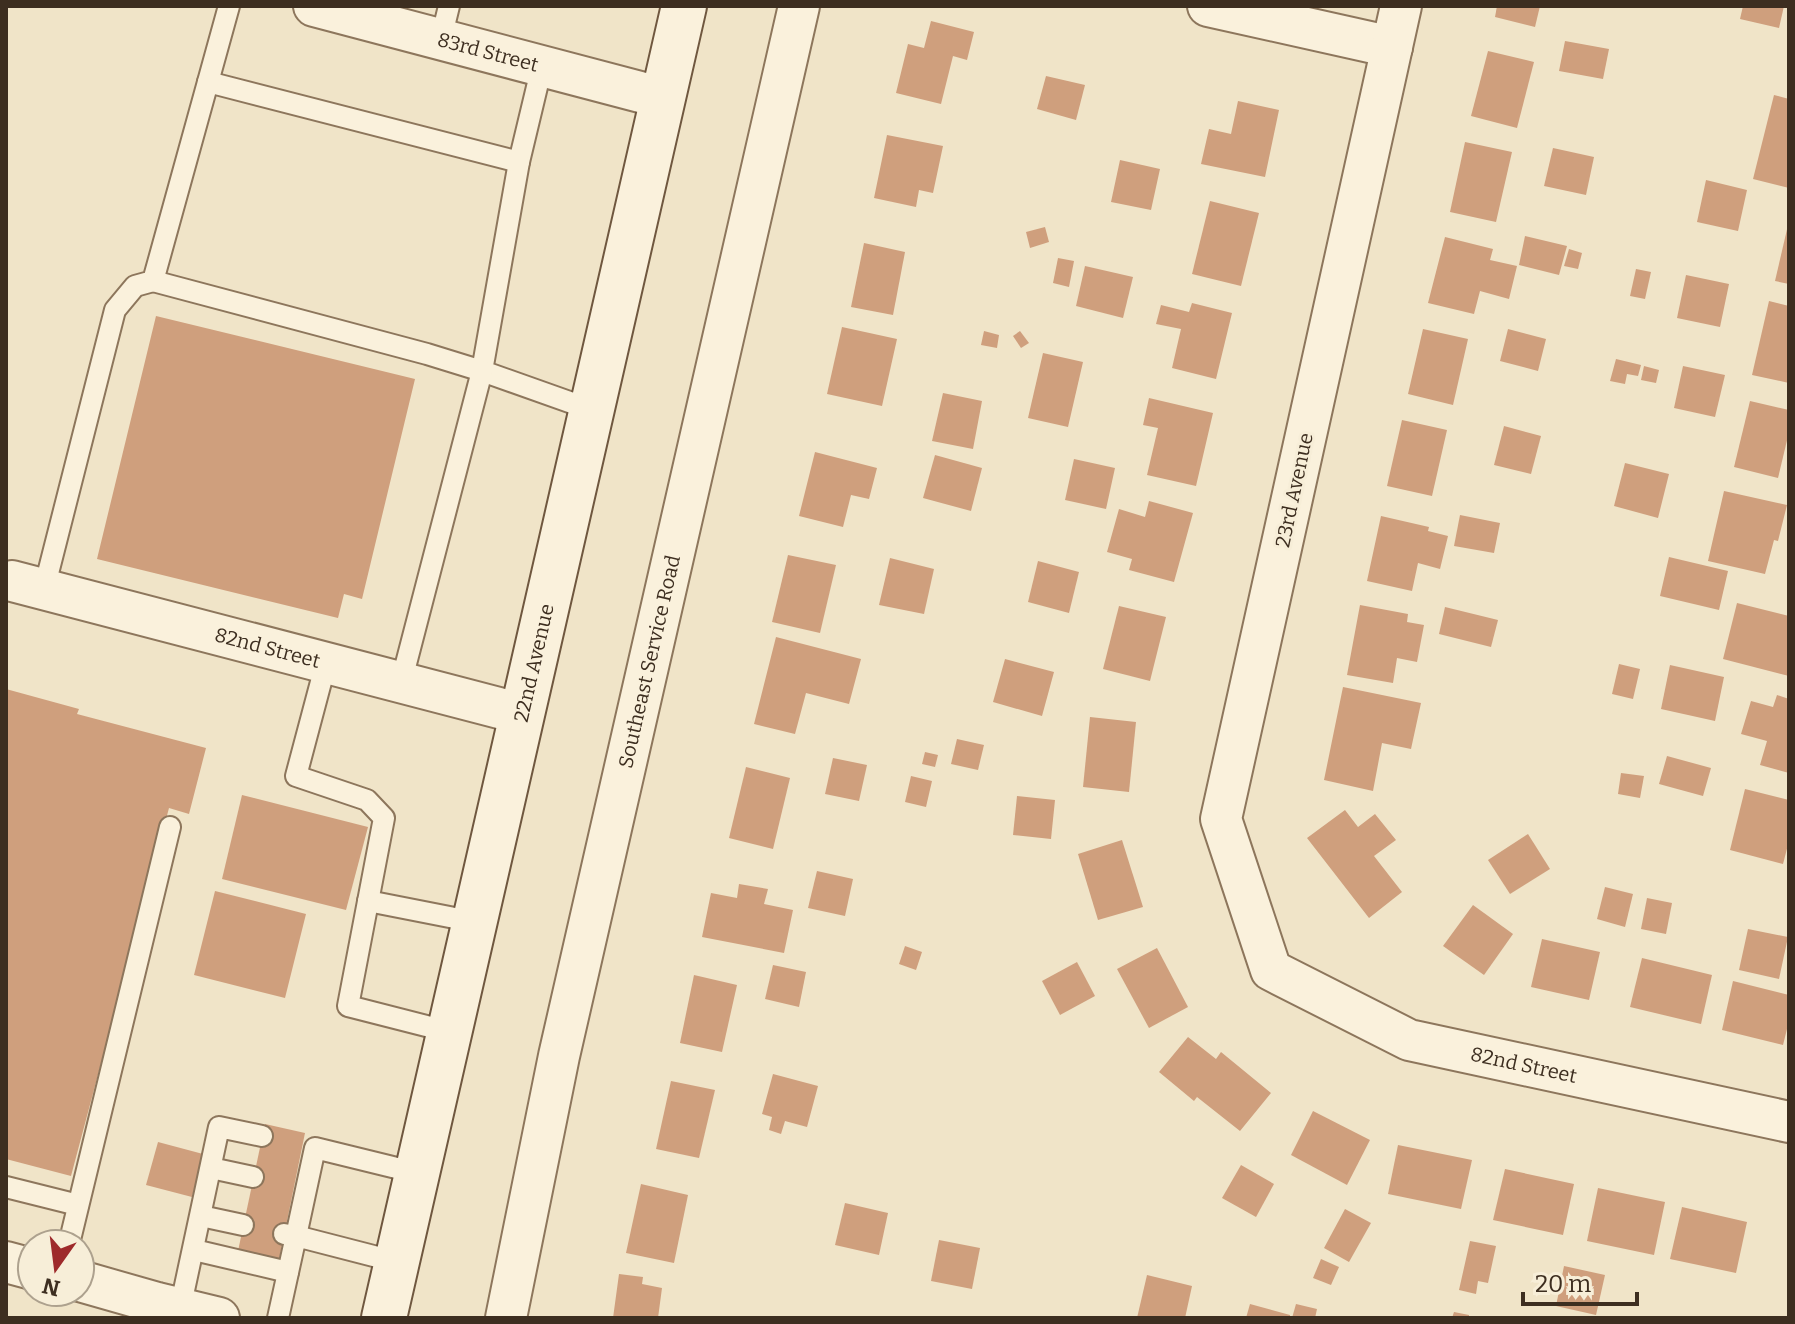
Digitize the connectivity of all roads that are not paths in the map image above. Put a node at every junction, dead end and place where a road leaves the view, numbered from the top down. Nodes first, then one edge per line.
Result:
1 (229, 6) edge
2 (314, 6) edge
3 (684, 6) edge
4 (799, 6) edge
5 (1208, 6) edge
6 (1401, 6) edge
7 (445, 23) edge
8 (1392, 47) junction
9 (542, 66) junction
10 (208, 82) junction
11 (663, 98) junction
12 (519, 162) junction
13 (153, 281) junction
14 (482, 371) junction
15 (592, 410) junction
16 (28, 585) joint
17 (326, 663) junction
18 (401, 683) junction
19 (522, 714) junction
20 (170, 827) dead end
21 (368, 901) junction
22 (475, 922) junction
23 (1271, 970) joint
24 (450, 1032) junction
25 (1789, 1122) edge
26 (262, 1136) dead end
27 (211, 1168) junction
28 (417, 1173) junction
29 (253, 1177) dead end
30 (6, 1187) edge
31 (78, 1205) junction
32 (201, 1216) junction
33 (243, 1225) dead end
34 (73, 1228) edge
35 (290, 1235) junction
36 (194, 1250) junction
37 (397, 1262) junction
38 (288, 1272) junction
39 (96, 1287) edge
40 (164, 1310) edge
41 (219, 1318) edge
42 (278, 1318) edge
43 (384, 1318) edge
44 (506, 1318) edge

1 - 10 lane
2 - 7 street, 83rd Street
3 - 11 street, 22nd Avenue
4 - 44 street, Southeast Service Road
5 - 8 street
6 - 8 street, 23rd Avenue
7 - 9 street, 83rd Street
8 - 23 street, 23rd Avenue
9 - 11 street, 83rd Street
9 - 12 lane
10 - 12 lane
10 - 13 lane
11 - 15 street, 22nd Avenue
12 - 14 lane
13 - 14 lane
13 - 16 lane
14 - 15 lane
14 - 18 lane
15 - 19 street, 22nd Avenue
16 - 17 street, 82nd Street
17 - 18 street, 82nd Street
17 - 21 lane
18 - 19 street, 82nd Street
19 - 22 street, 22nd Avenue
20 - 31 lane
21 - 22 lane
21 - 24 lane
22 - 24 street, 22nd Avenue
23 - 25 street, 82nd Street
24 - 28 street, 22nd Avenue
26 - 27 lane
27 - 29 lane
27 - 32 lane
28 - 35 lane
28 - 37 street, 22nd Avenue
30 - 31 lane
31 - 34 lane
32 - 33 lane
32 - 36 lane
35 - 37 lane
35 - 38 lane
36 - 38 lane
36 - 40 lane
37 - 43 street, 22nd Avenue
38 - 42 lane
39 - 40 street
40 - 41 street

